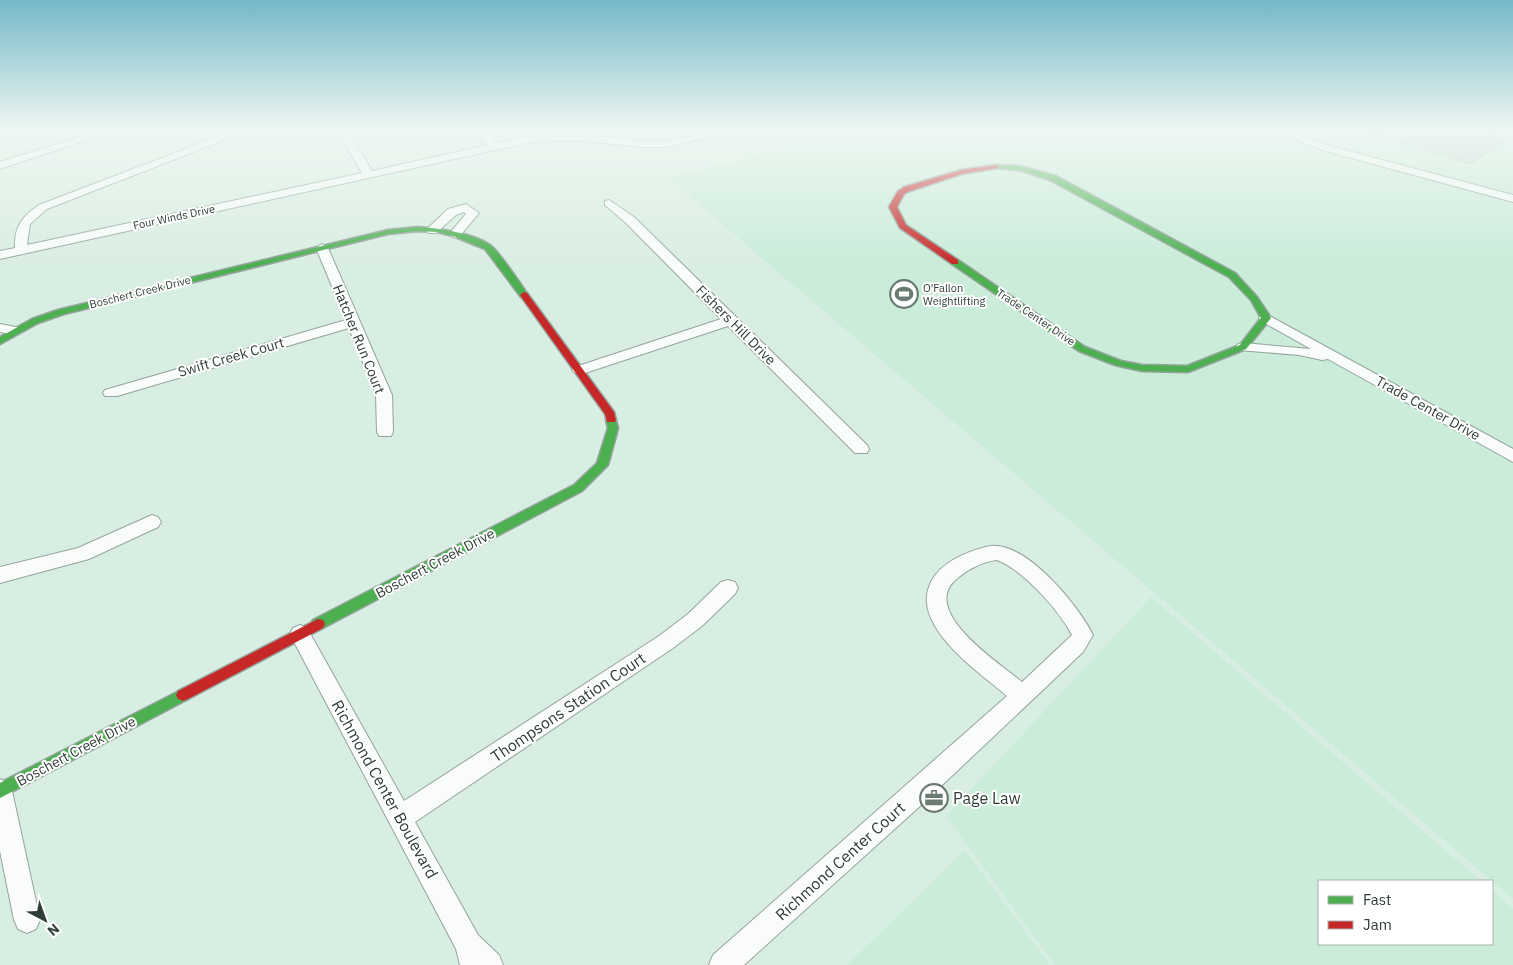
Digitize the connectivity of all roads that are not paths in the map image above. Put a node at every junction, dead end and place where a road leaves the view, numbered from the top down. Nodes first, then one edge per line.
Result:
1 (127, 175) edge
2 (363, 175) edge
3 (951, 175) edge
4 (1041, 175) edge
5 (1425, 175) edge
6 (1513, 199) edge
7 (608, 203) dead end
8 (432, 230) junction
9 (455, 234) junction
10 (322, 248) junction
11 (21, 250) junction
12 (0, 255) edge
13 (1266, 318) junction
14 (731, 320) junction
15 (352, 322) junction
16 (0, 328) edge
17 (16, 331) junction
18 (0, 341) edge
19 (1243, 347) junction
20 (1342, 361) junction
21 (580, 370) junction
22 (111, 392) dead end
23 (385, 432) dead end
24 (861, 449) dead end
25 (1513, 456) edge
26 (152, 522) dead end
27 (0, 575) edge
28 (728, 588) dead end
29 (300, 634) junction
30 (1022, 695) junction
31 (0, 791) edge
32 (400, 818) junction
33 (27, 920) dead end
34 (472, 955) edge
35 (489, 965) edge
36 (723, 965) edge

1 - 11 street
2 - 11 street, Four Winds Drive
3 - 19 street, Trade Center Drive
4 - 13 street, Trade Center Drive
5 - 6 street
7 - 14 street, Fishers Hill Drive
8 - 9 street, Boschert Creek Drive
8 - 9 street
8 - 10 street, Boschert Creek Drive
9 - 21 street, Boschert Creek Drive
10 - 15 street, Hatcher Run Court
10 - 17 street, Boschert Creek Drive
11 - 12 street, Four Winds Drive
13 - 19 street, Trade Center Drive
13 - 20 street, Trade Center Drive
14 - 21 street
14 - 24 street, Fishers Hill Drive
15 - 22 street, Swift Creek Court
15 - 23 street, Hatcher Run Court
16 - 17 street
17 - 18 street, Boschert Creek Drive
19 - 20 street, Trade Center Drive
20 - 25 street, Trade Center Drive
21 - 29 street, Boschert Creek Drive
26 - 27 street
28 - 32 street, Thompsons Station Court
29 - 31 street, Boschert Creek Drive
29 - 32 street, Richmond Center Boulevard
30 - 30 street
30 - 36 street, Richmond Center Court
31 - 33 street
32 - 34 street, Richmond Center Boulevard
34 - 35 street, Richmond Center Boulevard

